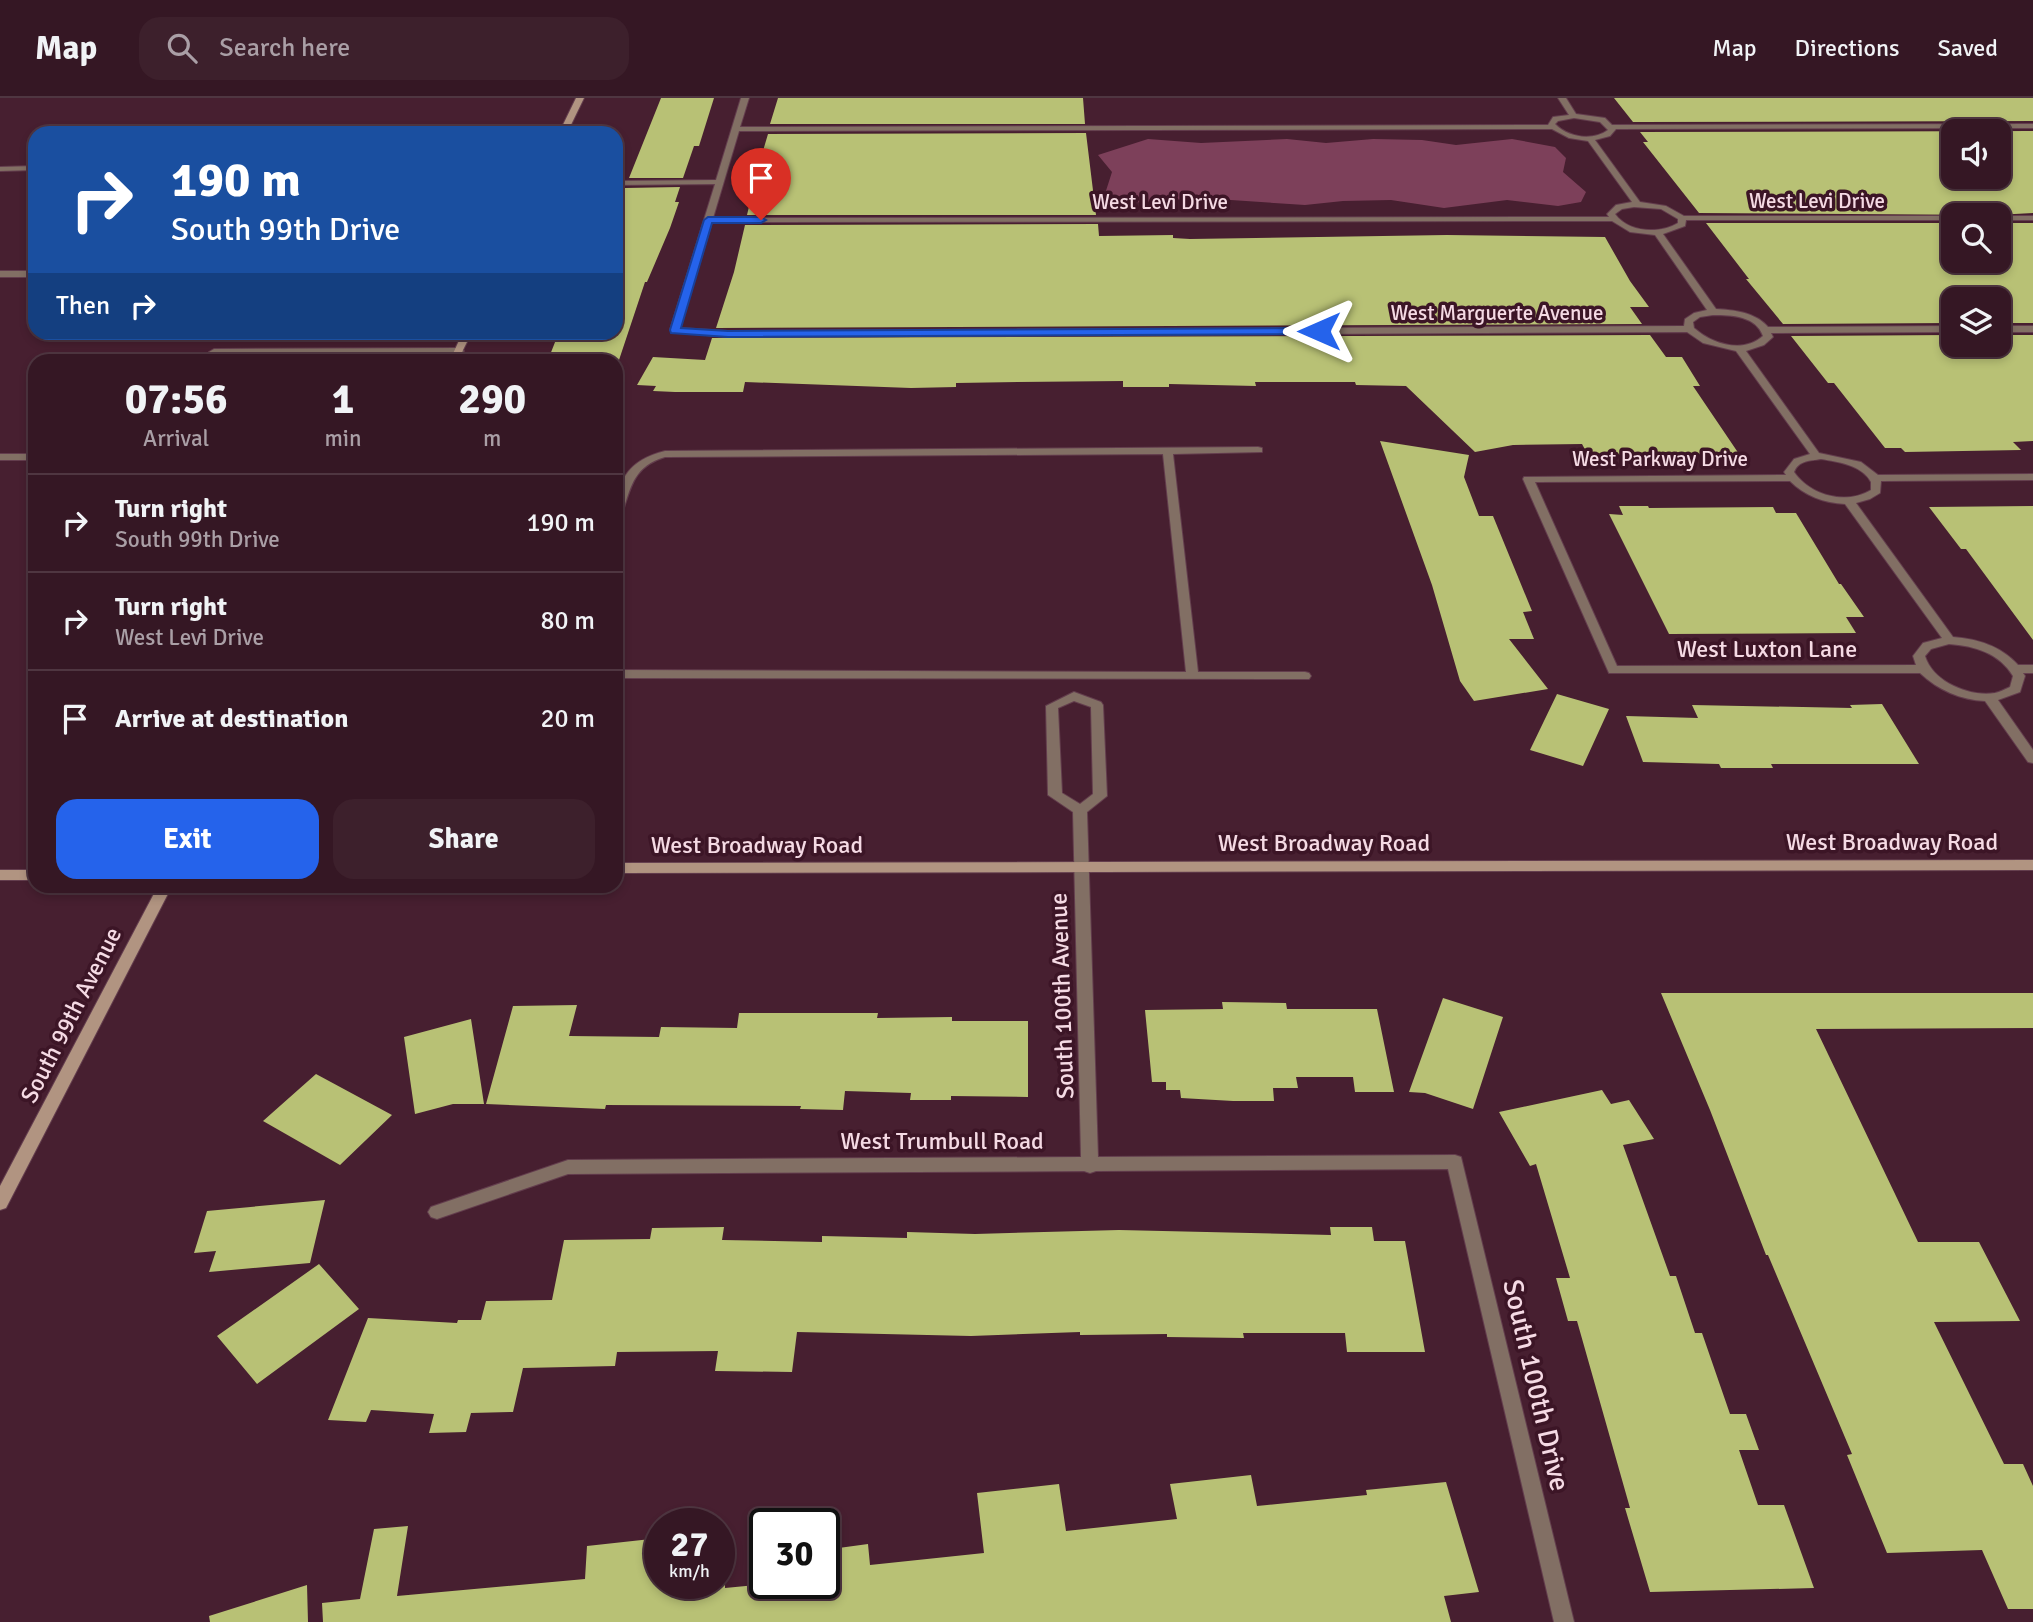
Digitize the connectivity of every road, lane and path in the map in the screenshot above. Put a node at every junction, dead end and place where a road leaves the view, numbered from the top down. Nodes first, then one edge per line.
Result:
1 (580, 98) edge
2 (746, 98) edge
3 (1562, 98) edge
4 (1574, 116) junction
5 (566, 126) edge
6 (2033, 126) edge
7 (1552, 127) junction
8 (1612, 127) junction
9 (736, 129) junction
10 (1590, 138) junction
11 (0, 169) edge
12 (28, 169) edge
13 (719, 182) junction
14 (623, 183) edge
15 (1637, 204) junction
16 (1682, 218) junction
17 (1941, 218) edge
18 (2011, 218) edge
19 (2033, 218) edge
20 (1613, 219) junction
21 (708, 220) junction
22 (1657, 232) junction
23 (0, 274) edge
24 (28, 274) edge
25 (1713, 312) junction
26 (1941, 329) edge
27 (2011, 329) edge
28 (2033, 329) edge
29 (1689, 330) junction
30 (1766, 330) junction
31 (222, 340) edge
32 (1739, 348) junction
33 (212, 354) edge
34 (1258, 450) dead end
35 (1168, 452) junction
36 (0, 457) edge
37 (28, 457) edge
38 (1817, 457) junction
39 (2033, 477) edge
40 (1792, 478) junction
41 (1875, 478) junction
42 (623, 497) edge
43 (1848, 500) junction
44 (1949, 640) junction
45 (2033, 668) edge
46 (1922, 669) junction
47 (2015, 669) junction
48 (1613, 670) joint
49 (623, 674) edge
50 (1074, 675) junction
51 (1192, 676) junction
52 (1305, 676) dead end
53 (1074, 696) junction
54 (1989, 697) junction
55 (2033, 759) edge
56 (1080, 810) junction
57 (2033, 865) edge
58 (1080, 866) junction
59 (623, 868) edge
60 (28, 875) edge
61 (0, 876) edge
62 (161, 893) edge
63 (1455, 1162) joint
64 (1090, 1166) junction
65 (0, 1203) edge
66 (437, 1212) dead end
67 (1564, 1622) edge

1 - 5 main road
2 - 9 street
3 - 4 street
4 - 7 street
4 - 8 street
6 - 8 street
7 - 9 street
7 - 10 street
8 - 10 street
9 - 13 street
10 - 15 street
11 - 12 street
13 - 14 street
13 - 21 street
15 - 16 street
15 - 20 street
16 - 17 street, West Levi Drive
16 - 22 street
18 - 19 street
20 - 21 street, West Levi Drive
20 - 22 street
21 - 29 street, West Marguerte Avenue
22 - 25 street
23 - 24 street
25 - 29 street
25 - 30 street
26 - 30 street
27 - 28 street
29 - 32 street
30 - 32 street
31 - 33 street
32 - 38 street
34 - 35 street
35 - 42 street
35 - 51 street
36 - 37 street
38 - 40 street
38 - 41 street
39 - 41 street
40 - 43 street
40 - 48 street, West Parkway Drive
41 - 43 street
43 - 44 street
44 - 46 street
44 - 47 street
45 - 47 street
46 - 48 street, West Luxton Lane
46 - 54 street
47 - 54 street
49 - 50 street
50 - 51 street
50 - 53 street
51 - 52 street
53 - 56 street
53 - 56 street
54 - 55 street
56 - 58 street, South 100th Avenue
57 - 58 main road, West Broadway Road
58 - 59 main road, West Broadway Road
58 - 64 street, South 100th Avenue
60 - 61 main road
62 - 65 main road, South 99th Avenue
63 - 64 street, West Trumbull Road
63 - 67 street, South 100th Drive
64 - 66 street, West Trumbull Road

